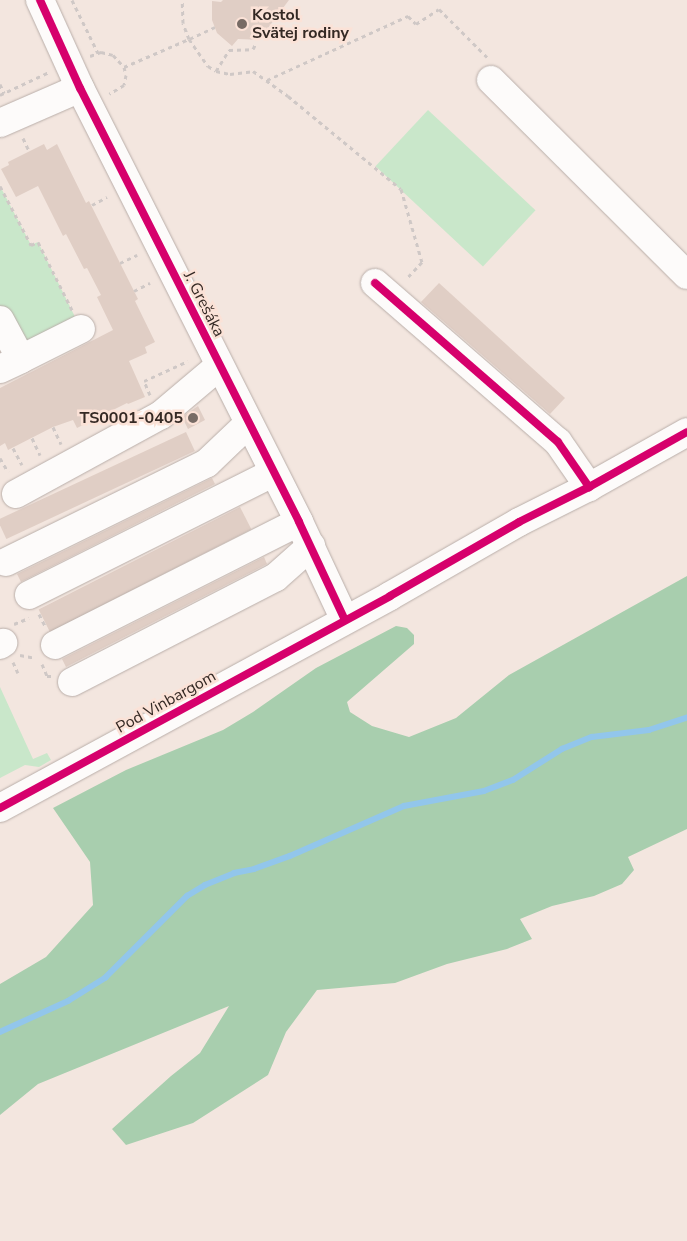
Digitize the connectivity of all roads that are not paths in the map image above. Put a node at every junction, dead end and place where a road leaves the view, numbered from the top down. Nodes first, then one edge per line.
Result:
1 (40, 0) edge
2 (492, 72) road end
3 (75, 75) junction
4 (10, 128) edge
5 (687, 275) edge
6 (382, 289) road end
7 (0, 320) edge
8 (81, 329) road end
9 (11, 364) edge
10 (219, 366) junction
11 (248, 424) junction
12 (687, 432) edge
13 (273, 473) junction
14 (17, 482) road end
15 (589, 487) junction
16 (299, 522) junction
17 (310, 546) junction
18 (6, 562) dead end
19 (34, 605) road end
20 (344, 620) junction
21 (55, 645) dead end
22 (72, 682) dead end
23 (0, 808) edge

1 - 3 street, J. Grešáka
2 - 5 street
3 - 4 street
3 - 10 street, J. Grešáka
6 - 15 street
7 - 9 street
8 - 9 street
10 - 11 street, J. Grešáka
10 - 14 street
11 - 13 street, J. Grešáka
11 - 18 street
12 - 15 street, Pod Vinbargom
13 - 16 street, J. Grešáka
13 - 19 street
15 - 20 street, Pod Vinbargom
16 - 17 street, J. Grešáka
16 - 21 street
17 - 20 street, J. Grešáka
17 - 22 street
20 - 23 street, Pod Vinbargom

